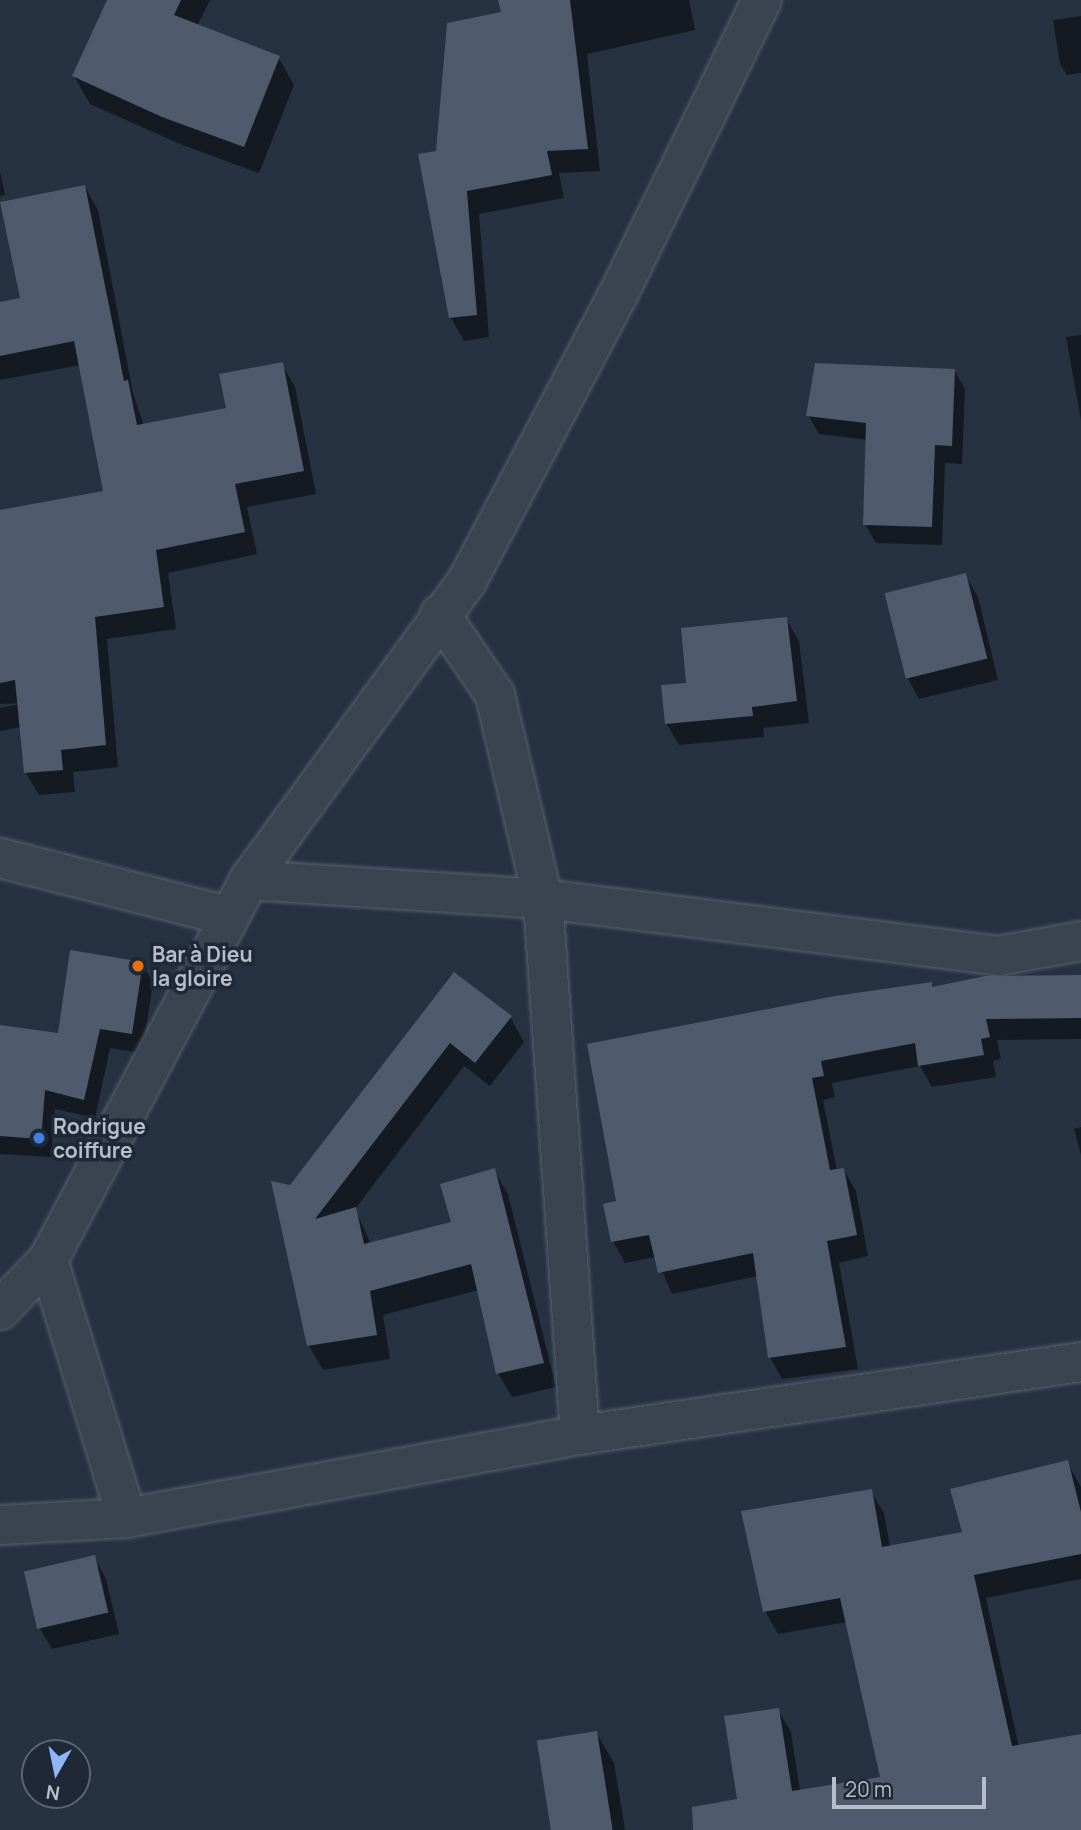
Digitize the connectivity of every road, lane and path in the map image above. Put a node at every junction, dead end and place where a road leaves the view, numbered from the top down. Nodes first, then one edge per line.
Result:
1 (762, 0) edge
2 (440, 614) junction
3 (0, 859) edge
4 (249, 880) junction
5 (543, 899) junction
6 (229, 916) junction
7 (1081, 941) edge
8 (48, 1260) junction
9 (0, 1310) edge
10 (1081, 1362) edge
11 (580, 1435) junction
12 (127, 1518) junction
13 (0, 1525) edge

1 - 2 street
2 - 4 street
2 - 5 street
3 - 6 street
4 - 5 street
4 - 6 street
5 - 7 street
5 - 11 street
6 - 8 street
8 - 9 street
8 - 12 street
10 - 11 street
11 - 12 street
12 - 13 street

